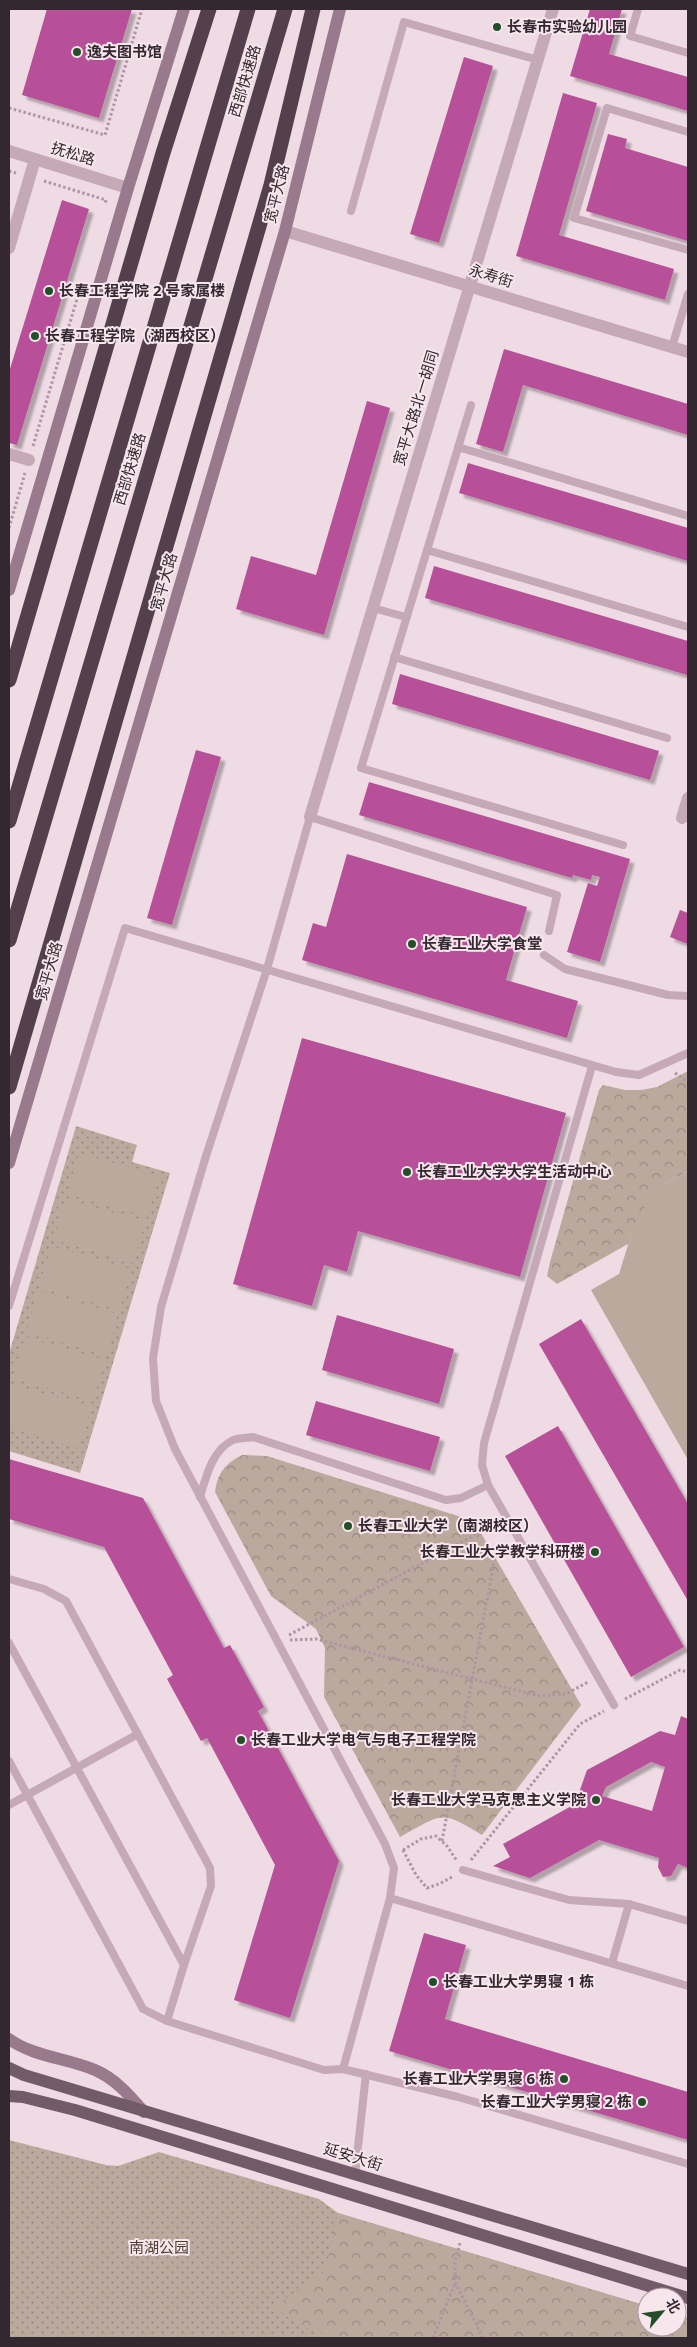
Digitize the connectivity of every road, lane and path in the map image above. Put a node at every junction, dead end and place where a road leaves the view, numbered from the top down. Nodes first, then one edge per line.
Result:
1 (142, 9) edge
2 (184, 9) edge
3 (209, 9) edge
4 (248, 9) edge
5 (285, 9) edge
6 (313, 9) edge
7 (340, 9) edge
8 (553, 9) edge
9 (638, 9) edge
10 (688, 53) edge
11 (538, 60) junction
12 (9, 108) edge
13 (688, 132) edge
14 (9, 151) edge
15 (35, 159) junction
16 (9, 171) edge
17 (29, 177) junction
18 (128, 188) junction
19 (103, 210) dead end
20 (351, 211) dead end
21 (285, 231) junction
22 (9, 248) edge
23 (688, 250) edge
24 (81, 284) dead end
25 (470, 287) junction
26 (688, 294) edge
27 (672, 348) junction
28 (688, 352) edge
29 (471, 405) dead end
30 (458, 447) junction
31 (9, 454) edge
32 (29, 460) junction
33 (688, 516) edge
34 (9, 528) edge
35 (427, 550) junction
36 (9, 590) edge
37 (373, 608) junction
38 (406, 617) junction
39 (688, 627) edge
40 (394, 657) junction
41 (9, 680) edge
42 (667, 738) dead end
43 (688, 798) edge
44 (310, 817) junction
45 (9, 821) edge
46 (685, 821) edge
47 (623, 845) dead end
48 (549, 931) dead end
49 (9, 940) edge
50 (544, 956) dead end
51 (267, 969) junction
52 (688, 996) edge
53 (688, 1053) edge
54 (592, 1066) junction
55 (9, 1087) edge
56 (9, 1163) edge
57 (9, 1306) edge
58 (488, 1485) junction
59 (200, 1498) junction
60 (506, 1518) junction
61 (520, 1542) junction
62 (9, 1579) edge
63 (277, 1641) junction
64 (9, 1643) edge
65 (688, 1672) edge
66 (598, 1677) junction
67 (472, 1678) junction
68 (614, 1705) junction
69 (138, 1734) junction
70 (9, 1761) edge
71 (77, 1768) junction
72 (27, 1795) junction
73 (9, 1805) edge
74 (442, 1841) junction
75 (403, 1850) junction
76 (390, 1858) junction
77 (463, 1870) junction
78 (390, 1898) junction
79 (629, 1904) junction
80 (688, 1921) edge
81 (612, 1963) junction
82 (184, 1964) junction
83 (688, 1986) edge
84 (167, 2021) junction
85 (9, 2039) edge
86 (9, 2068) edge
87 (343, 2069) junction
88 (366, 2074) junction
89 (9, 2098) edge
90 (144, 2112) junction
91 (688, 2164) edge
92 (355, 2174) junction
93 (463, 2229) junction
94 (688, 2274) edge
95 (455, 2282) junction
96 (688, 2298) edge
97 (433, 2338) edge
98 (483, 2338) edge

1 - 12 path
2 - 18 main road
3 - 41 highway
4 - 45 highway, 西部快速路
5 - 49 highway, 西部快速路
6 - 55 highway
7 - 21 main road, 宽平大路
8 - 11 street, 宽平大路北一胡同
9 - 10 lane
11 - 20 lane
11 - 25 street, 宽平大路北一胡同
13 - 23 lane
14 - 15 street, 抚松路
15 - 17 street
15 - 18 street, 抚松路
16 - 17 path
17 - 19 path
17 - 22 street
18 - 36 main road
21 - 25 street, 永寿街
21 - 56 main road, 宽平大路
24 - 32 path
25 - 27 street, 永寿街
25 - 37 street, 宽平大路北一胡同
26 - 27 lane
27 - 28 street, 永寿街
29 - 30 lane
30 - 33 lane
30 - 35 lane
31 - 32 street
32 - 34 path
35 - 38 lane
35 - 39 lane
37 - 38 lane
37 - 44 street, 宽平大路北一胡同
38 - 40 lane
40 - 42 lane
40 - 47 lane
43 - 46 street
44 - 48 lane
44 - 51 lane
50 - 52 lane
51 - 54 lane
51 - 57 lane
51 - 59 lane
53 - 54 lane
54 - 58 lane
58 - 59 lane
58 - 60 lane
59 - 63 lane
60 - 61 lane
60 - 63 path
61 - 66 lane
61 - 67 path
62 - 69 lane
63 - 67 path
63 - 76 lane
64 - 71 lane
65 - 68 path
66 - 67 path
66 - 68 lane
67 - 74 path
68 - 77 path
69 - 71 lane
69 - 82 lane
70 - 72 lane
71 - 72 lane
71 - 82 lane
72 - 73 lane
72 - 84 lane
74 - 75 path
74 - 77 path
75 - 76 path
75 - 77 path
76 - 78 lane
77 - 79 lane
78 - 81 lane
78 - 87 lane
79 - 80 lane
79 - 81 lane
81 - 83 lane
82 - 84 lane
84 - 87 lane
85 - 90 main road
86 - 90 main road, 延安大街
87 - 88 lane
88 - 91 lane
88 - 92 lane
89 - 93 main road
90 - 92 main road, 延安大街
92 - 94 main road, 延安大街
93 - 95 path
93 - 96 main road
95 - 97 path
95 - 98 path

